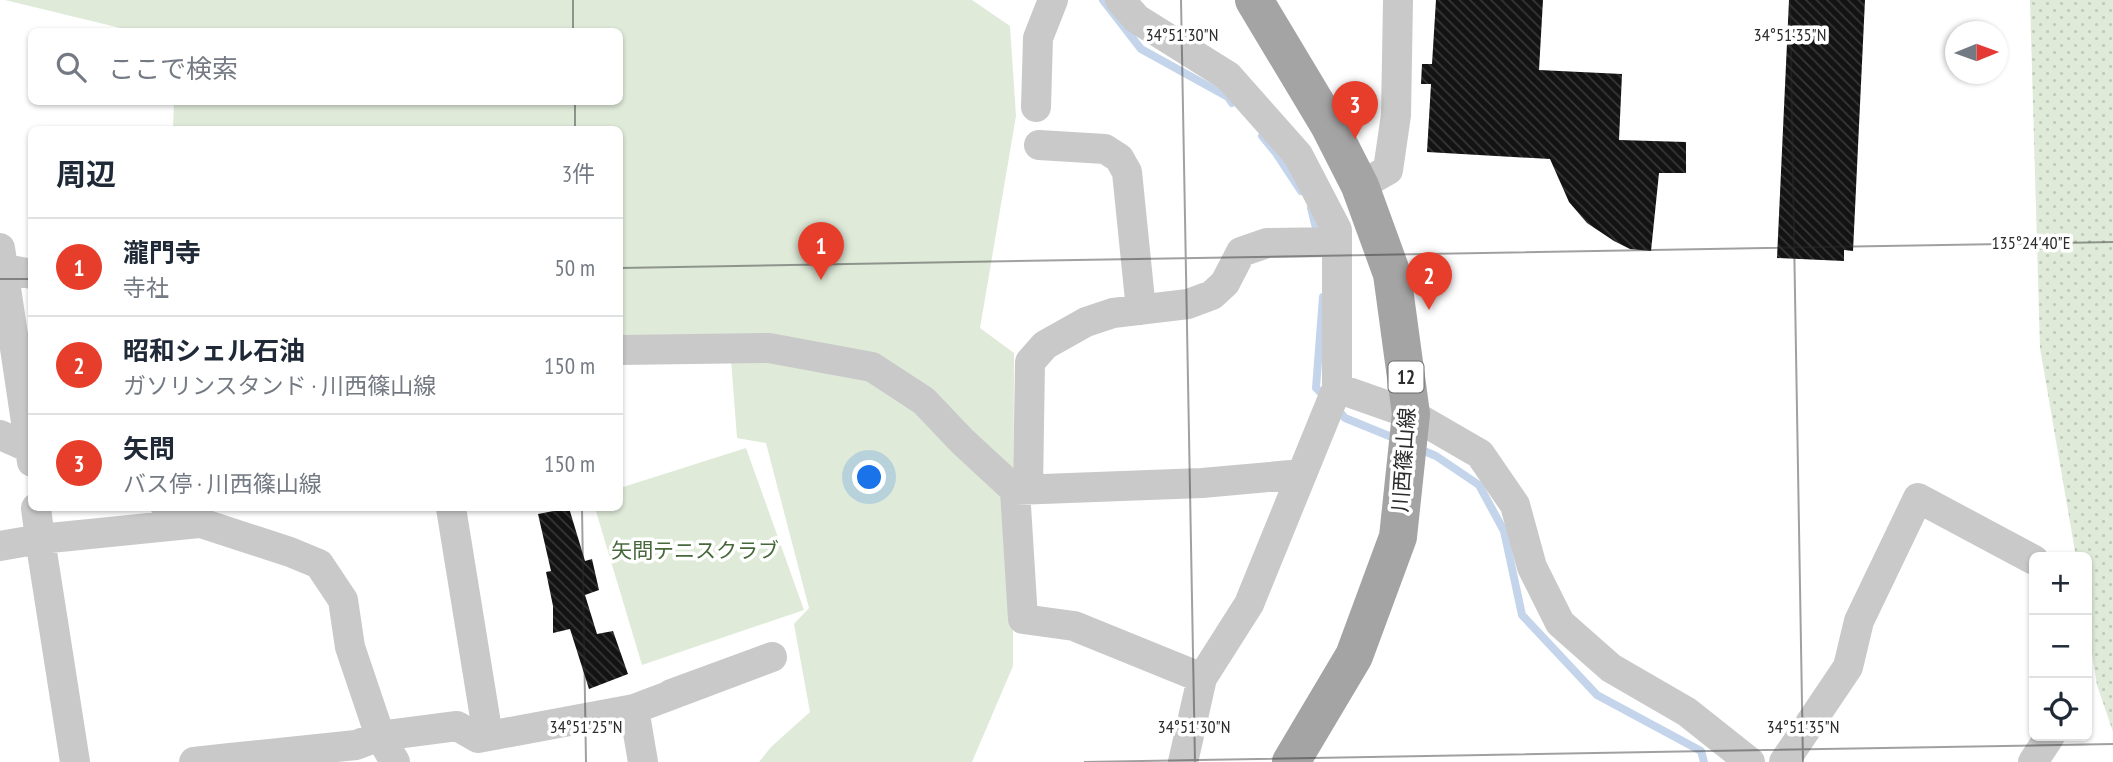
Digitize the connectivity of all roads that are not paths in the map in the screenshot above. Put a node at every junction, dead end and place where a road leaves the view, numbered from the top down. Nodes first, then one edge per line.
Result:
1 (1053, 0) edge
2 (1119, 0) edge
3 (1254, 0) edge
4 (1398, 0) edge
5 (1036, 107) dead end
6 (1039, 145) dead end
7 (1360, 186) junction
8 (1337, 242) junction
9 (9, 264) edge
10 (1141, 310) junction
11 (623, 350) edge
12 (1337, 388) junction
13 (1411, 414) junction
14 (28, 427) edge
15 (0, 435) edge
16 (28, 451) edge
17 (1302, 474) junction
18 (1021, 489) junction
19 (36, 511) edge
20 (181, 511) edge
21 (451, 511) edge
22 (200, 515) edge
23 (40, 539) junction
24 (0, 546) edge
25 (2029, 557) edge
26 (772, 657) dead end
27 (734, 671) junction
28 (1202, 678) junction
29 (671, 694) dead end
30 (634, 709) junction
31 (380, 736) junction
32 (488, 736) junction
33 (2046, 741) edge
34 (230, 760) edge
35 (75, 762) edge
36 (194, 762) edge
37 (395, 762) edge
38 (643, 762) edge
39 (1183, 762) edge
40 (1291, 762) edge
41 (1750, 762) edge
42 (1784, 762) edge
43 (2033, 762) edge

1 - 5 street
2 - 8 street
3 - 7 main road, 川西篠山線 / 12
4 - 7 street
6 - 10 street
7 - 13 main road, 川西篠山線 / 12
8 - 10 street
8 - 12 street
9 - 14 street
10 - 18 street
11 - 18 street
12 - 13 street
12 - 17 street
13 - 40 main road, 川西篠山線 / 12
13 - 41 street
15 - 16 street
17 - 18 street
17 - 28 street
18 - 28 street
19 - 23 street
20 - 22 street
21 - 32 street
22 - 23 street
22 - 31 street
23 - 24 street
23 - 35 street
25 - 42 street
26 - 27 street
27 - 29 street
27 - 30 street
28 - 39 street
30 - 32 street
30 - 38 street
31 - 32 street
31 - 34 street
31 - 37 street
33 - 43 street
34 - 36 street

